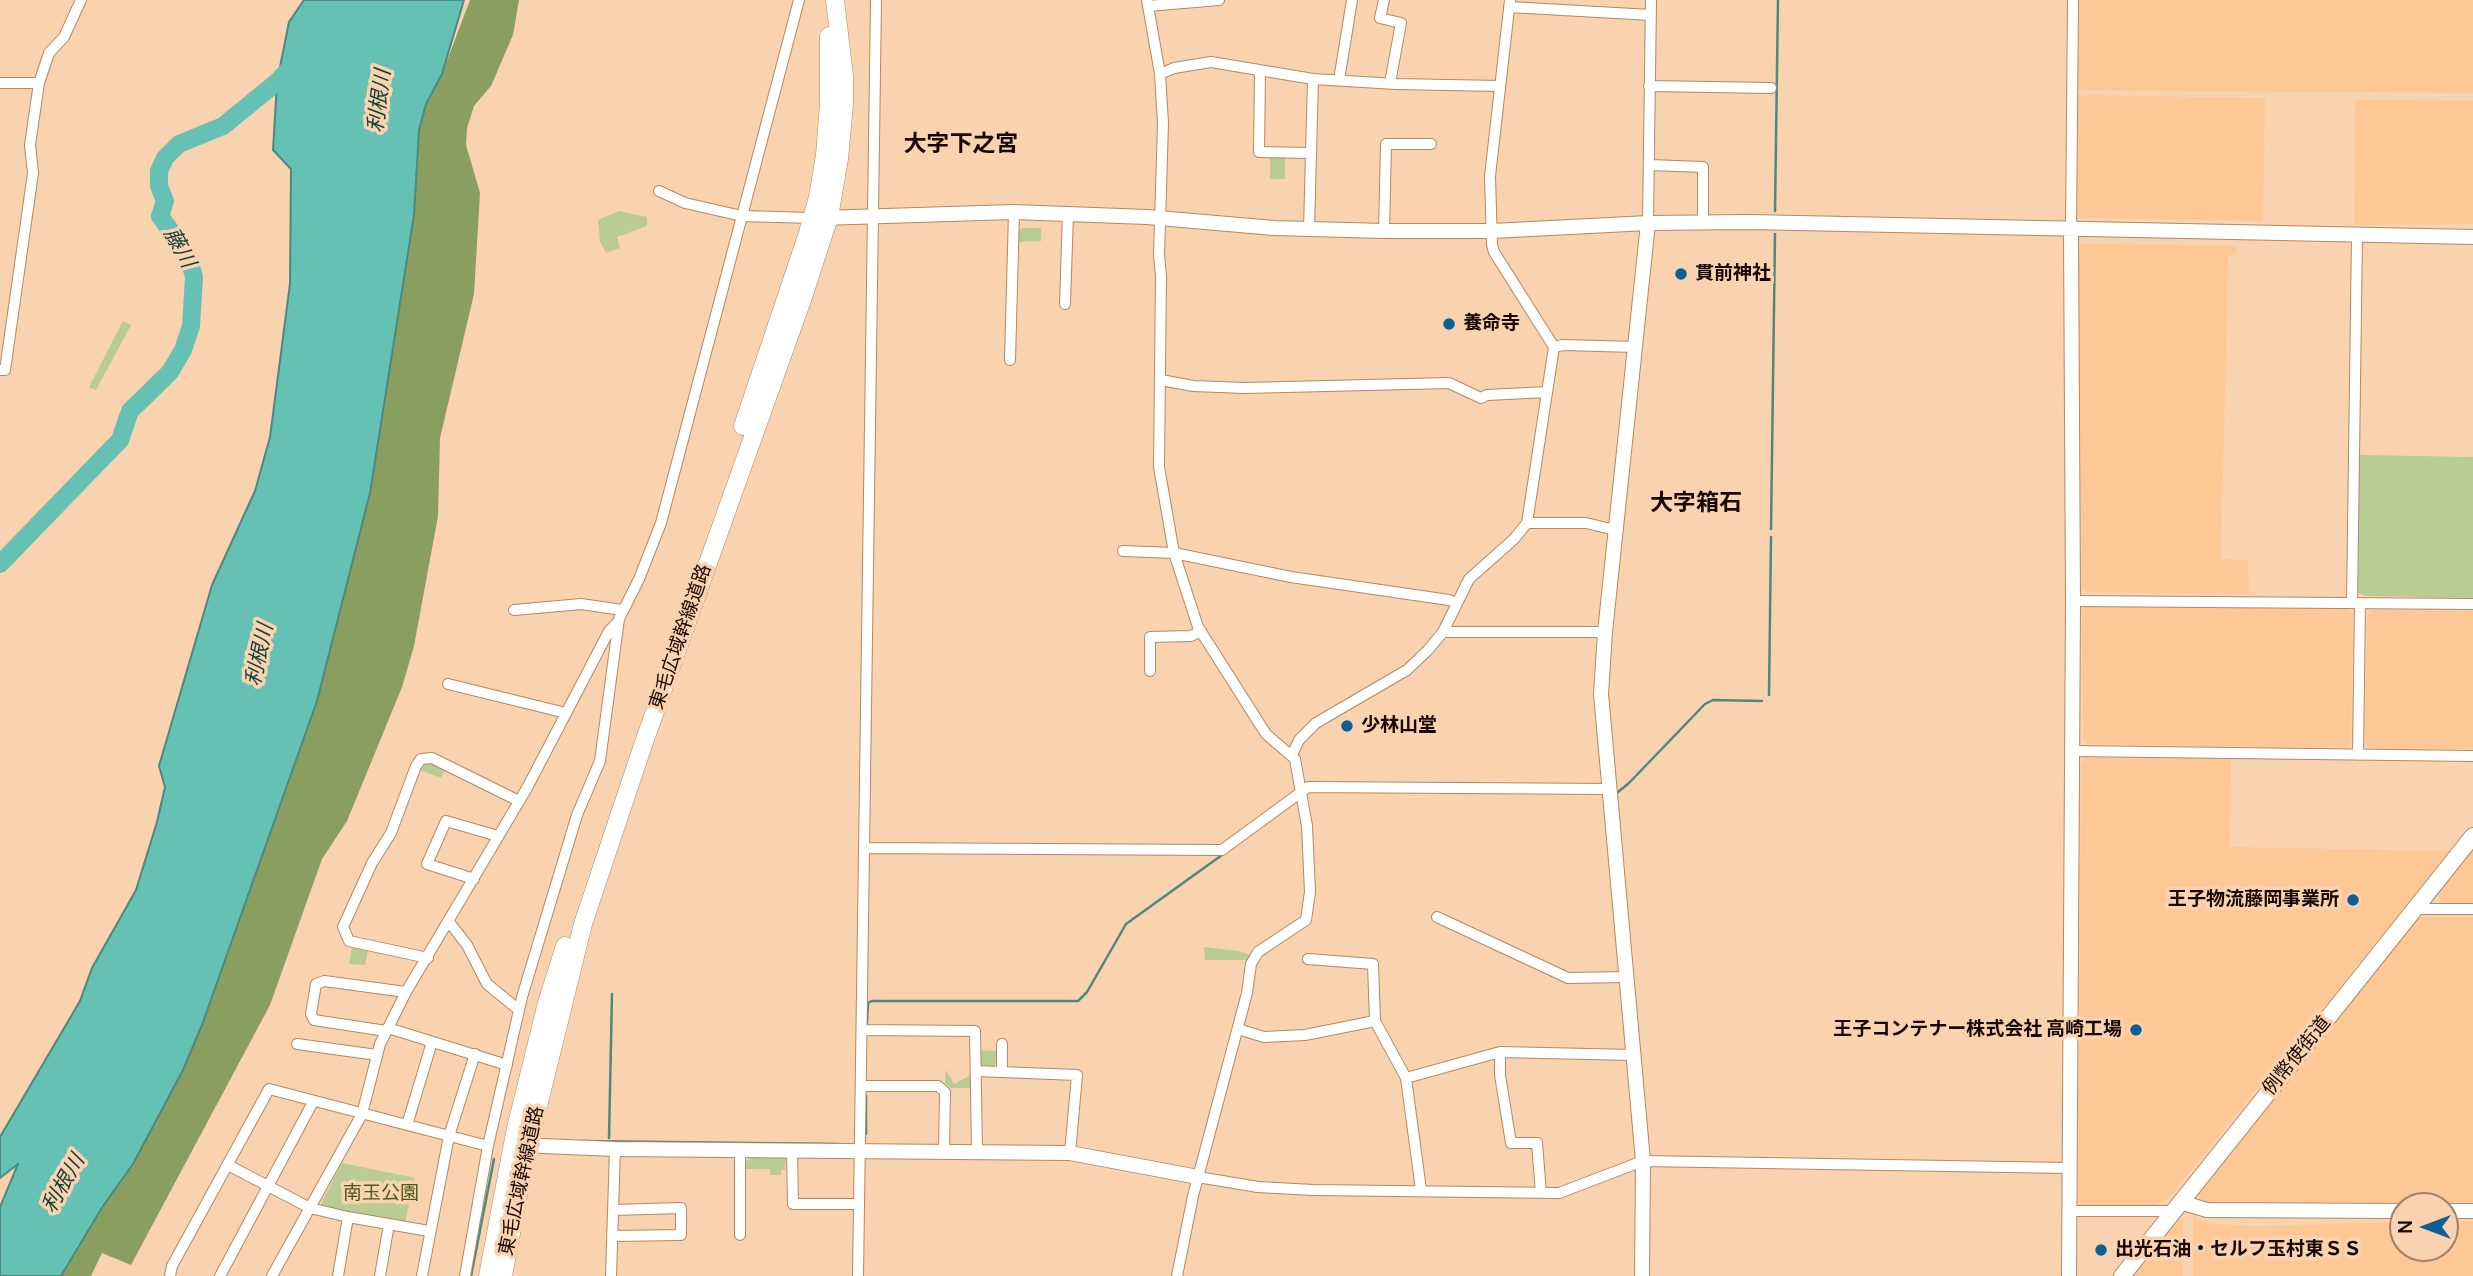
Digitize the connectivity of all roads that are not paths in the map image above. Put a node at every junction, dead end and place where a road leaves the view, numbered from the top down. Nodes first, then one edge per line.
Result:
1 (80, 0) edge
2 (799, 0) edge
3 (825, 0) edge
4 (835, 0) edge
5 (876, 0) edge
6 (1219, 0) edge
7 (1352, 0) edge
8 (1384, 0) edge
9 (1651, 0) edge
10 (2073, 0) edge
11 (1192, 1) edge
12 (1147, 3) edge
13 (1510, 4) edge
14 (1650, 15) junction
15 (1260, 71) junction
16 (1160, 74) junction
17 (1313, 79) junction
18 (1339, 80) junction
19 (0, 83) edge
20 (39, 83) junction
21 (1390, 83) junction
22 (1499, 86) junction
23 (1649, 86) junction
24 (1771, 88) dead end
25 (1431, 144) dead end
26 (1311, 153) junction
27 (1649, 164) junction
28 (659, 191) dead end
29 (1014, 212) junction
30 (1068, 213) junction
31 (743, 216) junction
32 (873, 216) junction
33 (820, 218) junction
34 (1160, 218) junction
35 (1703, 222) junction
36 (1648, 223) junction
37 (1309, 229) junction
38 (2071, 230) junction
39 (1384, 231) junction
40 (1492, 231) junction
41 (2357, 235) junction
42 (2473, 237) edge
43 (1065, 304) dead end
44 (1554, 347) junction
45 (1636, 347) junction
46 (1010, 360) dead end
47 (0, 370) edge
48 (1161, 380) junction
49 (1547, 392) junction
50 (1527, 523) junction
51 (1615, 530) junction
52 (1123, 551) dead end
53 (1174, 553) junction
54 (2073, 601) junction
55 (1456, 603) junction
56 (2356, 603) junction
57 (2473, 604) edge
58 (514, 610) dead end
59 (622, 610) junction
60 (618, 622) junction
61 (1201, 631) junction
62 (1443, 632) junction
63 (1605, 632) junction
64 (1150, 671) dead end
65 (449, 684) dead end
66 (566, 713) junction
67 (2072, 751) junction
68 (1292, 755) junction
69 (2358, 755) junction
70 (2473, 755) edge
71 (1610, 789) junction
72 (1302, 793) junction
73 (519, 801) junction
74 (498, 836) junction
75 (2473, 836) edge
76 (864, 848) junction
77 (474, 879) junction
78 (2414, 909) junction
79 (2473, 909) edge
80 (1437, 917) dead end
81 (449, 922) junction
82 (428, 958) junction
83 (1308, 959) dead end
84 (1625, 976) junction
85 (406, 992) junction
86 (519, 1010) junction
87 (1375, 1021) junction
88 (1238, 1029) junction
89 (387, 1030) junction
90 (863, 1030) junction
91 (432, 1042) junction
92 (297, 1044) dead end
93 (1002, 1044) dead end
94 (1500, 1052) junction
95 (475, 1054) junction
96 (377, 1055) junction
97 (1633, 1055) junction
98 (507, 1065) junction
99 (976, 1071) junction
100 (1002, 1072) junction
101 (1406, 1078) junction
102 (863, 1086) junction
103 (313, 1102) junction
104 (362, 1114) junction
105 (407, 1125) junction
106 (449, 1136) junction
107 (521, 1145) junction
108 (488, 1146) junction
109 (615, 1150) junction
110 (740, 1150) junction
111 (792, 1150) junction
112 (861, 1150) junction
113 (944, 1151) junction
114 (977, 1151) junction
115 (1070, 1153) junction
116 (1643, 1161) junction
117 (228, 1165) junction
118 (2069, 1168) junction
119 (1198, 1177) junction
120 (268, 1185) junction
121 (1421, 1190) junction
122 (1541, 1193) junction
123 (859, 1204) junction
124 (2176, 1207) junction
125 (310, 1208) junction
126 (613, 1210) junction
127 (2069, 1211) junction
128 (2389, 1211) edge
129 (348, 1217) junction
130 (389, 1224) junction
131 (429, 1231) junction
132 (740, 1235) dead end
133 (612, 1237) junction
134 (170, 1276) edge
135 (220, 1276) edge
136 (272, 1276) edge
137 (338, 1276) edge
138 (380, 1276) edge
139 (422, 1276) edge
140 (465, 1276) edge
141 (488, 1276) edge
142 (503, 1276) edge
143 (611, 1276) edge
144 (858, 1276) edge
145 (1177, 1276) edge
146 (1642, 1276) edge
147 (2069, 1276) edge
148 (2122, 1276) edge

1 - 20 street
2 - 31 street
3 - 33 highway, 東毛広域幹線道路
4 - 33 highway, 東毛広域幹線道路
5 - 32 street
6 - 11 street
7 - 18 street
8 - 21 street
9 - 14 street
10 - 38 street
11 - 12 street
12 - 16 street
13 - 14 street
13 - 22 street
14 - 23 street
15 - 16 street
15 - 17 street
15 - 26 street
16 - 34 street
17 - 18 street
17 - 26 street
18 - 21 street
19 - 20 street
20 - 47 street
21 - 22 street
22 - 40 street
23 - 24 street
23 - 27 street
25 - 39 street
26 - 37 street
27 - 35 street
27 - 36 street
28 - 31 street
29 - 30 street
29 - 32 street
29 - 46 street
30 - 34 street
30 - 43 street
31 - 33 street
31 - 59 street
32 - 33 street
32 - 76 street
33 - 107 highway, 東毛広域幹線道路
34 - 37 street
34 - 48 street
35 - 36 street
35 - 38 street
36 - 40 street
36 - 45 street
37 - 39 street
38 - 41 street
38 - 54 street
39 - 40 street
40 - 44 street
41 - 42 street
41 - 56 street
44 - 45 street
44 - 49 street
45 - 51 street
48 - 49 street
48 - 53 street
49 - 50 street
50 - 51 street
50 - 55 street
51 - 63 street
52 - 53 street
53 - 55 street
53 - 61 street
54 - 56 street
54 - 67 street
55 - 62 street
56 - 57 street
56 - 69 street
58 - 59 street
59 - 60 street
60 - 66 street
60 - 86 street
61 - 64 street
61 - 68 street
62 - 63 street
62 - 68 street
63 - 71 street
65 - 66 street
66 - 73 street
67 - 69 street
67 - 118 street
68 - 72 street
69 - 70 street
71 - 72 street
71 - 84 street
72 - 76 street
72 - 88 street
73 - 74 street
73 - 82 street
74 - 77 street
74 - 77 street
75 - 78 main road, 例幣使街道
76 - 90 street
77 - 81 street
78 - 79 street
78 - 124 main road, 例幣使街道
80 - 84 street
81 - 82 street
81 - 86 street
82 - 85 street
83 - 87 street
84 - 97 street
85 - 89 street
85 - 89 street
86 - 98 street
87 - 88 street
87 - 101 street
88 - 119 street
89 - 91 street
89 - 96 street
90 - 99 street
90 - 102 street
91 - 95 street
91 - 105 street
92 - 96 street
93 - 100 street
94 - 97 street
94 - 101 street
94 - 122 street
95 - 98 street
95 - 106 street
96 - 104 street
97 - 116 street
98 - 108 street
99 - 100 street
99 - 114 street
100 - 115 street
101 - 121 street
102 - 112 street
102 - 113 street
103 - 104 street
103 - 117 street
103 - 120 street
104 - 105 street
104 - 125 street
105 - 106 street
106 - 108 street
106 - 131 street
107 - 109 street
107 - 141 highway, 東毛広域幹線道路
107 - 142 highway, 東毛広域幹線道路
108 - 140 street
109 - 110 street
109 - 126 street
110 - 111 street
110 - 132 street
111 - 112 street
111 - 123 street
112 - 113 street
112 - 123 street
113 - 114 street
114 - 115 street
115 - 119 street
116 - 118 street
116 - 122 street
116 - 146 street
117 - 120 street
117 - 134 street
118 - 127 street
119 - 121 street
119 - 145 street
120 - 125 street
120 - 135 street
121 - 122 street
123 - 144 street
124 - 127 street
124 - 128 street
124 - 148 main road, 例幣使街道
125 - 129 street
125 - 136 street
126 - 133 street
126 - 133 street
127 - 147 street
129 - 130 street
129 - 137 street
130 - 131 street
130 - 138 street
131 - 139 street
133 - 143 street

